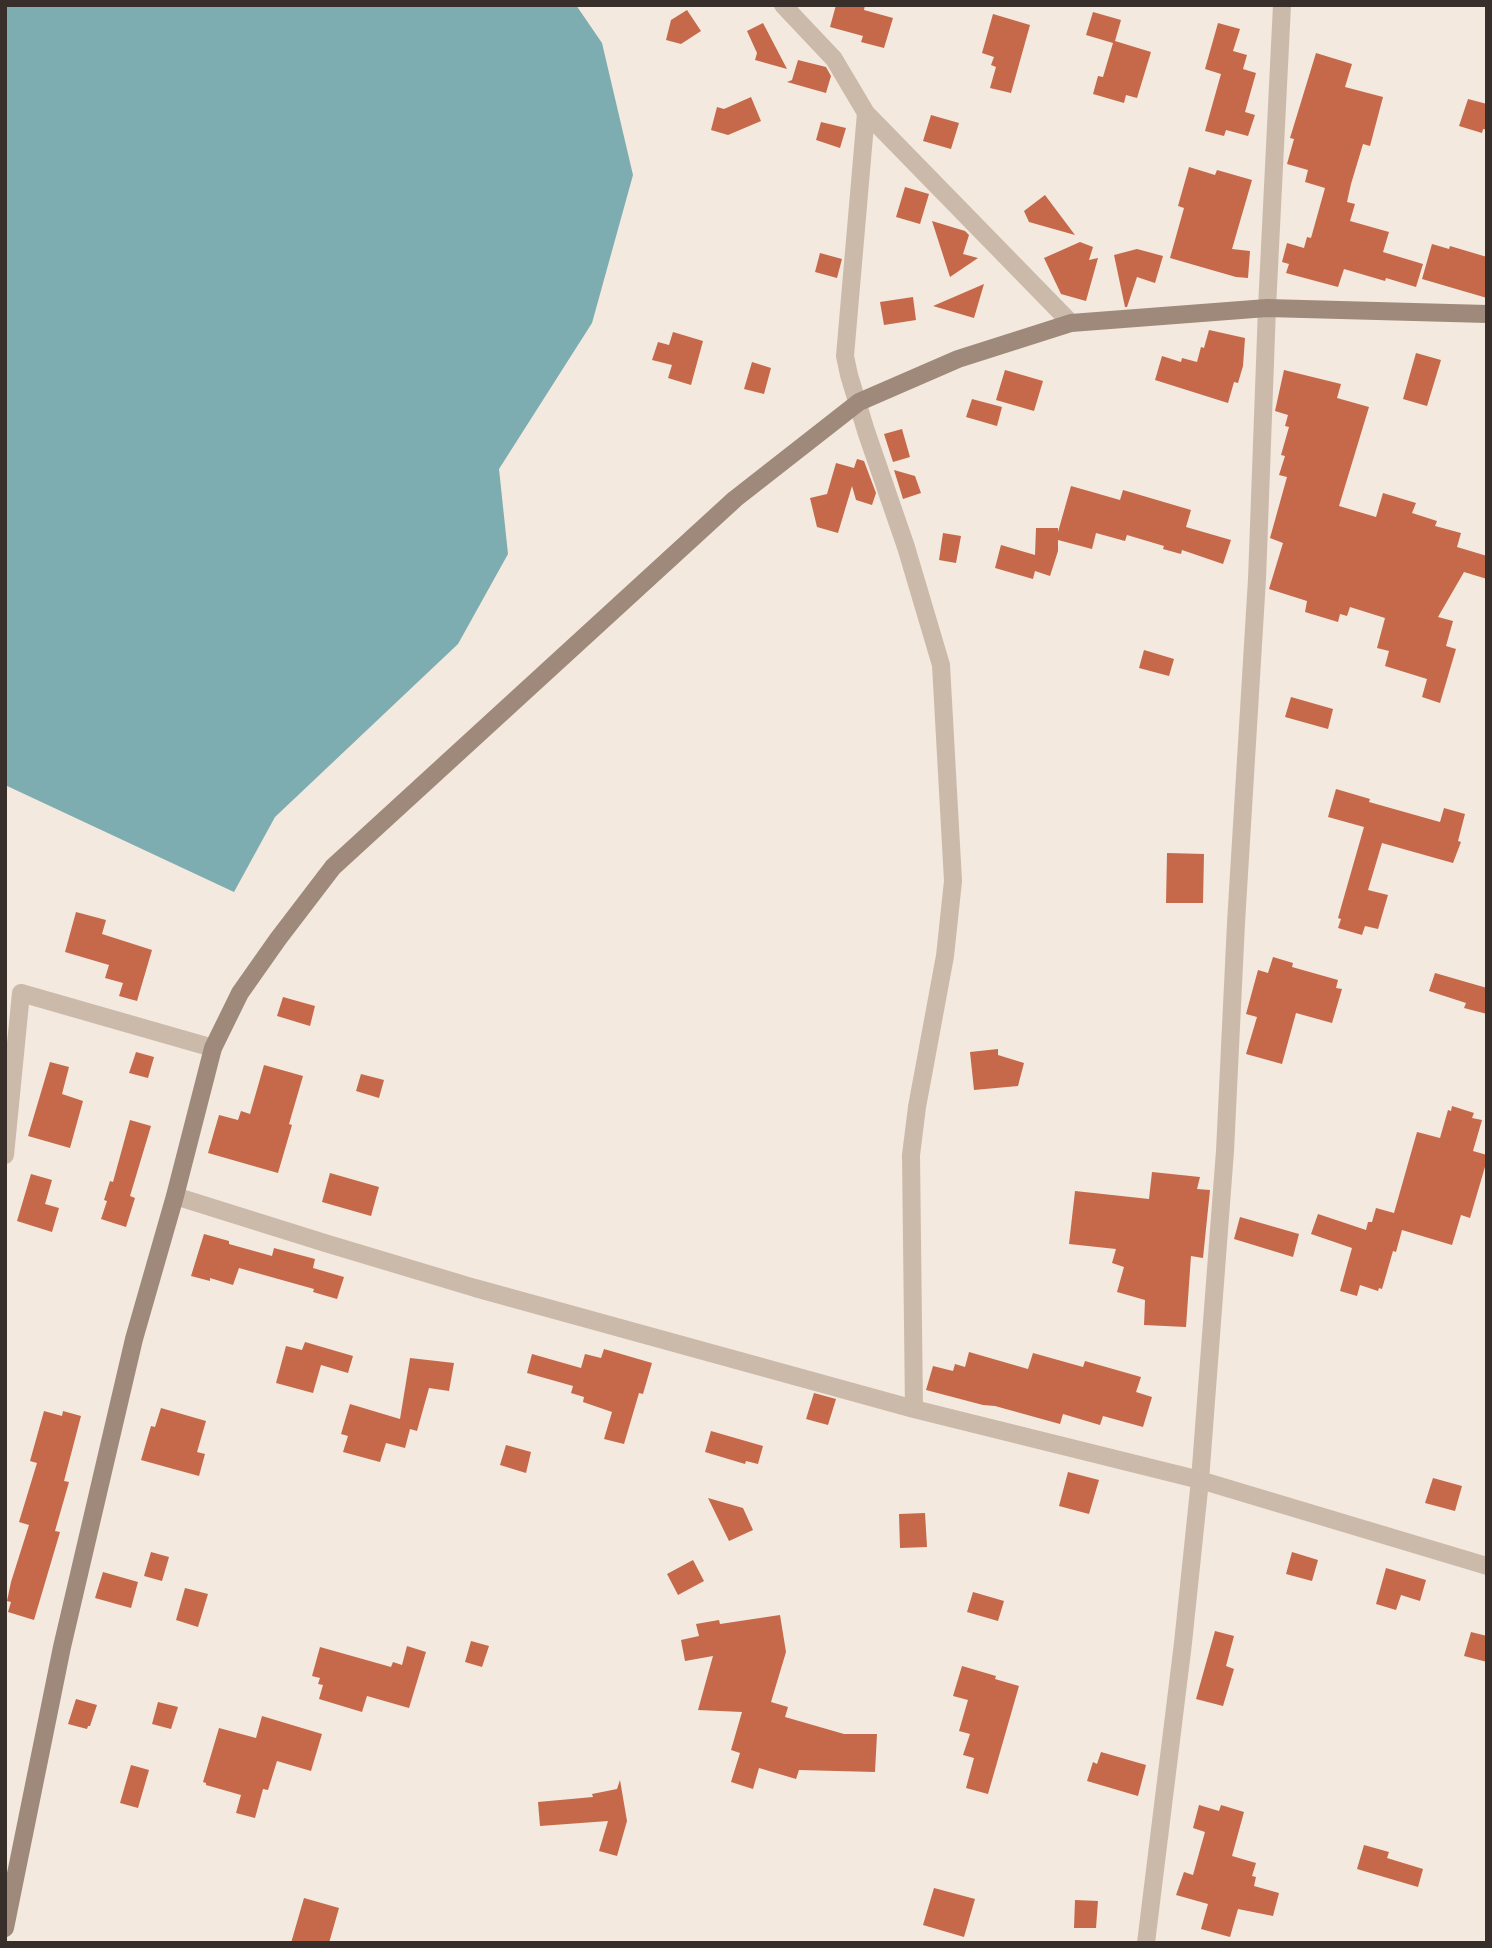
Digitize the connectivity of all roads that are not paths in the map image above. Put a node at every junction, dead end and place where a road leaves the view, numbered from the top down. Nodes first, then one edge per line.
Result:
1 (783, 5) edge
2 (1282, 5) edge
3 (866, 113) junction
4 (1267, 308) junction
5 (1487, 314) edge
6 (1071, 323) junction
7 (859, 402) junction
8 (213, 1048) junction
9 (5, 1155) edge
10 (174, 1195) junction
11 (914, 1409) junction
12 (1200, 1480) junction
13 (1487, 1566) edge
14 (5, 1928) edge
15 (1146, 1943) edge

1 - 3 street
2 - 4 street
3 - 6 street
3 - 7 street
4 - 5 main road
4 - 6 main road
4 - 12 street
6 - 7 main road
7 - 8 main road
7 - 11 street
8 - 9 street
8 - 10 main road
10 - 11 street
10 - 14 main road
11 - 12 street
12 - 13 street
12 - 15 street

